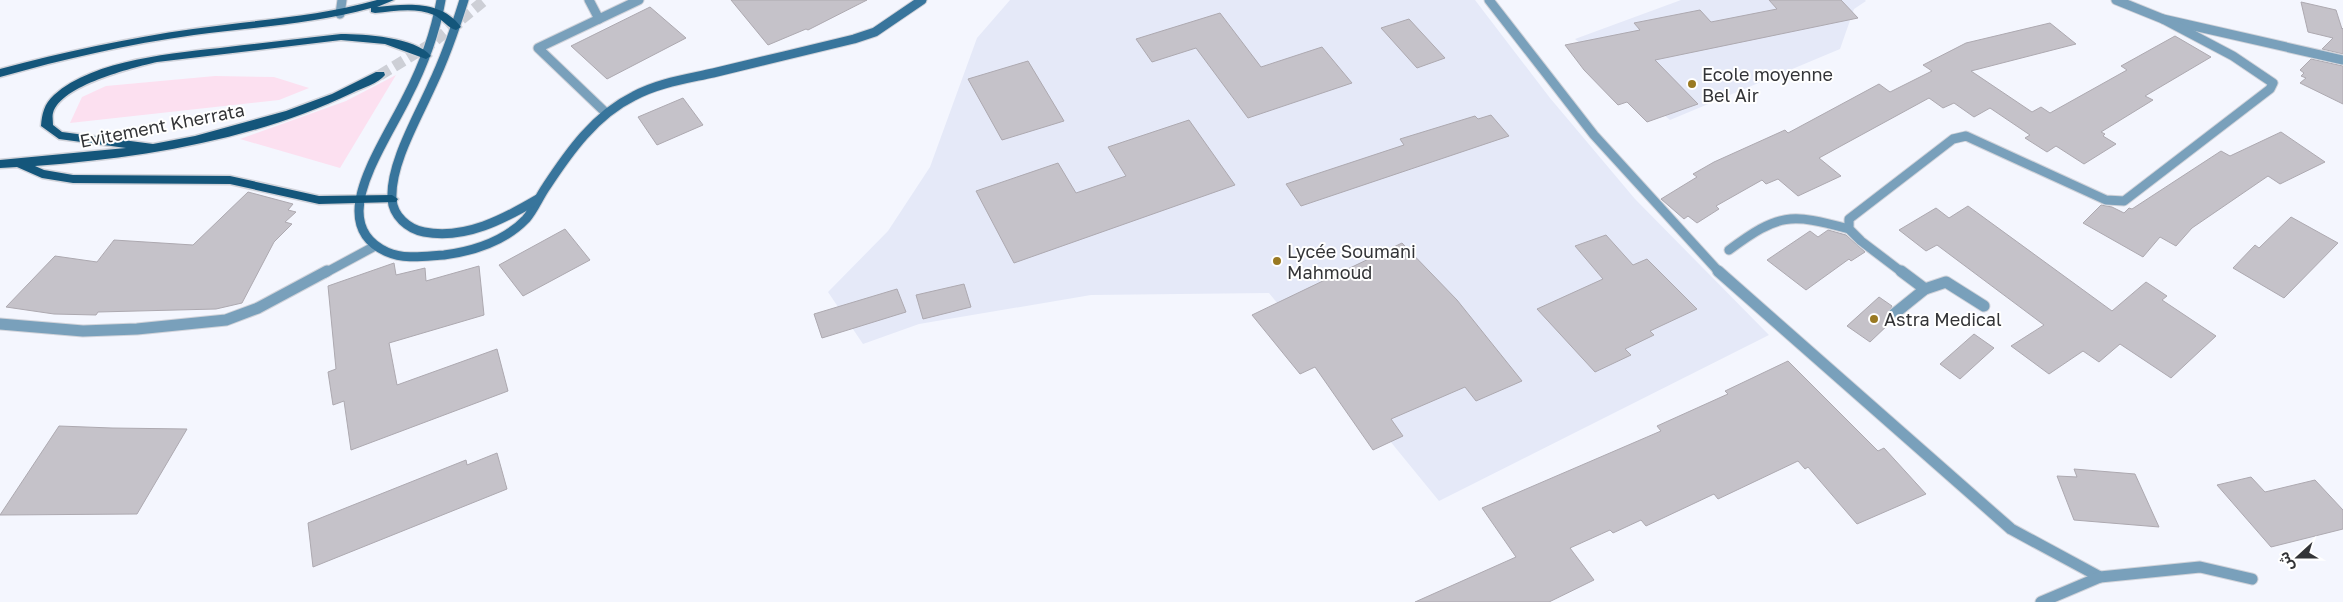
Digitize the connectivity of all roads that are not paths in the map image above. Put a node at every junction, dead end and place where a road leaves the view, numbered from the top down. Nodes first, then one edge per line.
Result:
1 (342, 0) edge
2 (388, 0) edge
3 (441, 0) edge
4 (464, 0) edge
5 (589, 0) edge
6 (639, 0) edge
7 (922, 0) edge
8 (1489, 0) edge
9 (2116, 0) edge
10 (440, 12) junction
11 (340, 14) junction
12 (599, 19) junction
13 (2163, 19) junction
14 (456, 27) junction
15 (426, 56) junction
16 (2343, 60) edge
17 (0, 73) edge
18 (380, 75) tunnel mouth
19 (606, 112) junction
20 (154, 148) junction
21 (19, 163) junction
22 (0, 164) edge
23 (392, 199) junction
24 (538, 199) junction
25 (360, 201) junction
26 (1850, 229) junction
27 (374, 246) junction
28 (1728, 250) dead end
29 (1925, 289) junction
30 (1984, 306) dead end
31 (1894, 314) dead end
32 (0, 324) edge
33 (2100, 577) junction
34 (2252, 579) dead end
35 (2041, 602) edge

1 - 11 street
2 - 11 main road
3 - 10 main road
4 - 14 main road
5 - 12 street
6 - 12 street
7 - 19 main road
8 - 33 street
9 - 13 street
10 - 11 main road
10 - 14 main road
10 - 15 main road
11 - 17 main road
12 - 19 street
13 - 16 street
13 - 26 street
14 - 23 main road
15 - 20 main road
15 - 25 main road
18 - 20 main road, Evitement Kherrata
19 - 24 main road
20 - 21 main road, Evitement Kherrata
21 - 22 main road, Evitement Kherrata
21 - 25 main road
23 - 24 main road
23 - 25 main road
24 - 27 main road
25 - 27 main road
26 - 28 street
26 - 29 street
27 - 32 street
29 - 30 street
29 - 31 street
33 - 34 street
33 - 35 street

